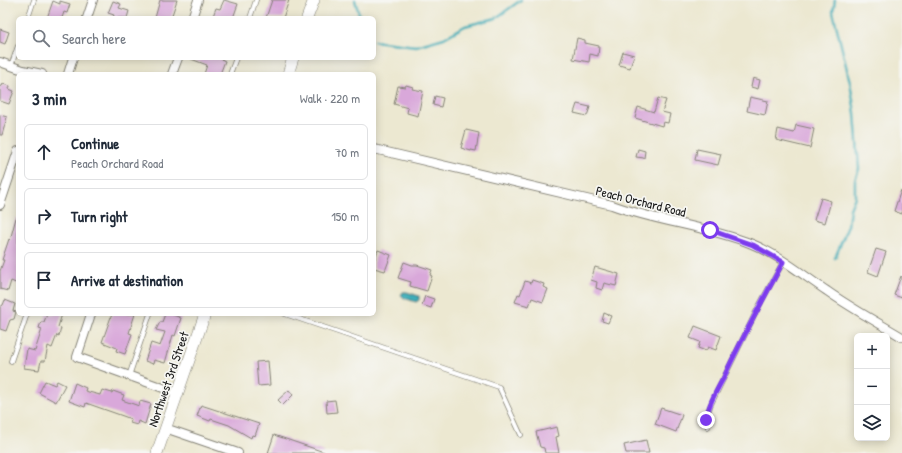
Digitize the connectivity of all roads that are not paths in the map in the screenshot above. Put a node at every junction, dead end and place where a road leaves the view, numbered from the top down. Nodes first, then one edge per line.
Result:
1 (34, 0) edge
2 (93, 0) edge
3 (198, 0) edge
4 (256, 0) edge
5 (314, 0) edge
6 (29, 16) edge
7 (88, 16) edge
8 (193, 16) edge
9 (251, 16) edge
10 (308, 16) edge
11 (16, 52) edge
12 (72, 60) edge
13 (177, 60) edge
14 (235, 60) edge
15 (292, 60) edge
16 (0, 62) edge
17 (11, 66) junction
18 (32, 72) edge
19 (69, 72) edge
20 (173, 72) edge
21 (231, 72) edge
22 (289, 72) edge
23 (376, 149) edge
24 (16, 157) edge
25 (0, 204) edge
26 (783, 262) junction
27 (26, 316) edge
28 (90, 316) edge
29 (149, 316) edge
30 (204, 316) edge
31 (291, 316) edge
32 (902, 337) edge
33 (11, 361) dead end
34 (129, 376) junction
35 (177, 394) junction
36 (708, 427) dead end
37 (165, 428) junction
38 (521, 435) dead end
39 (157, 453) edge
40 (238, 453) edge

1 - 6 lane
2 - 7 street
3 - 8 street
4 - 9 lane
5 - 10 street
11 - 17 lane
12 - 19 street
13 - 20 street
14 - 21 lane
15 - 22 street
16 - 17 street
17 - 18 street
23 - 26 street, Peach Orchard Road
24 - 25 street
26 - 32 street, Peach Orchard Road
26 - 36 lane
27 - 33 lane
28 - 34 street
29 - 34 lane
30 - 35 street, Northwest 3rd Street
31 - 38 lane
34 - 35 street
35 - 37 street, Northwest 3rd Street
37 - 39 street, Northwest 3rd Street
37 - 40 street

